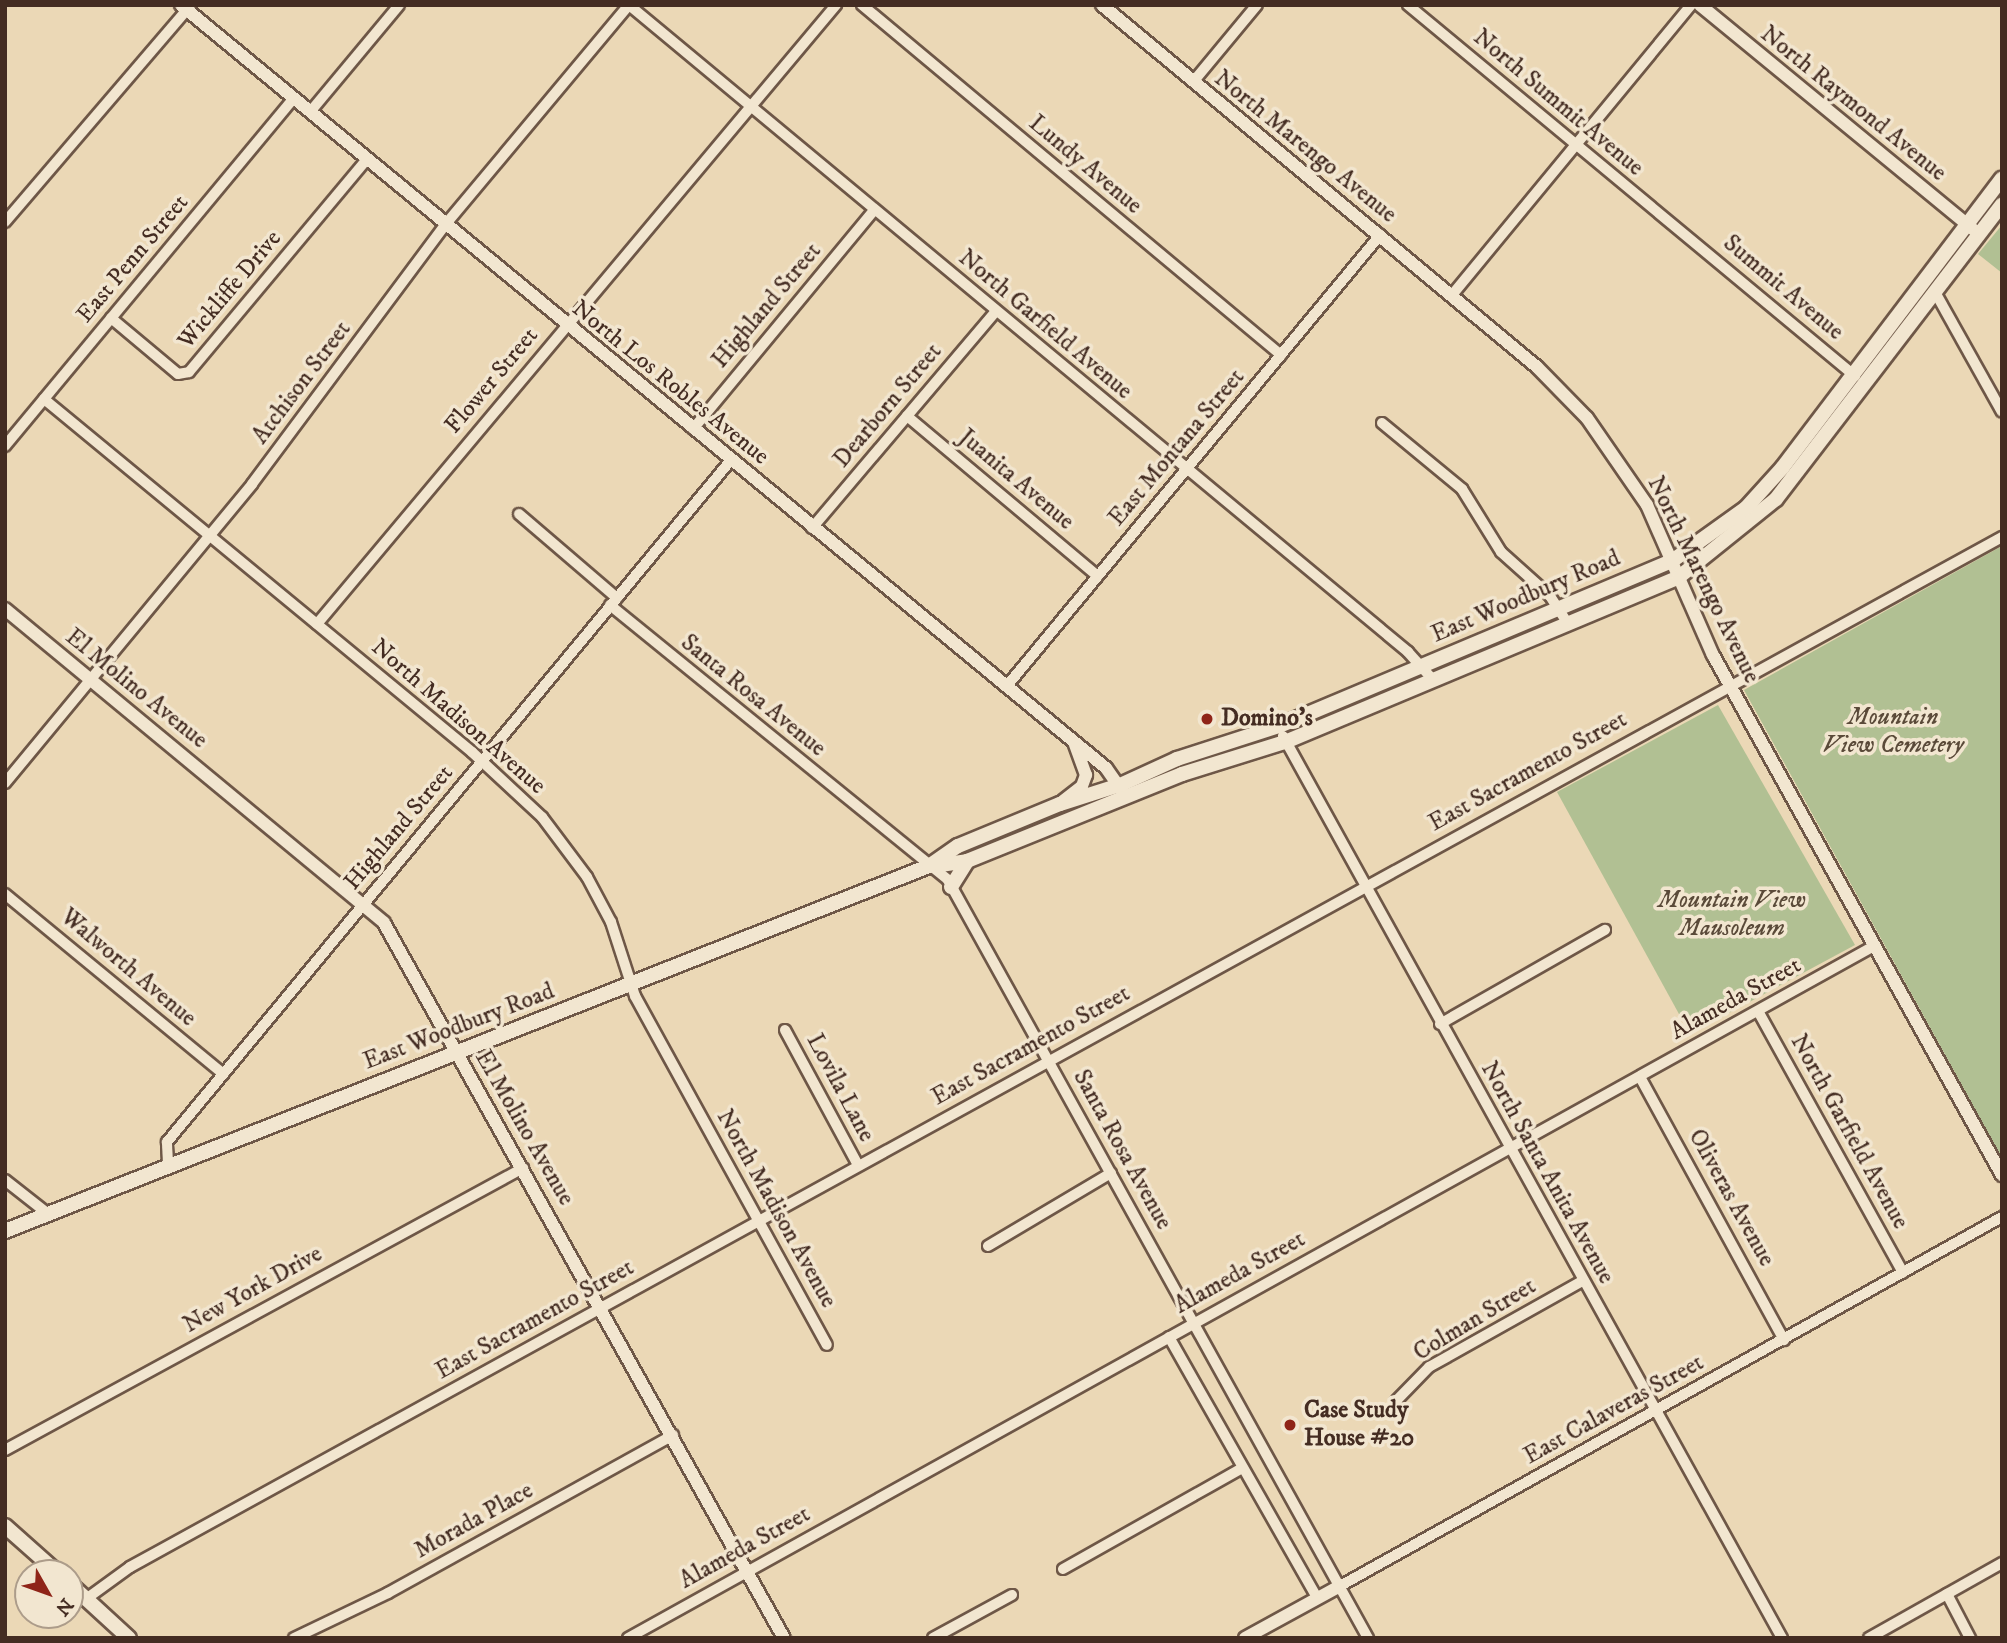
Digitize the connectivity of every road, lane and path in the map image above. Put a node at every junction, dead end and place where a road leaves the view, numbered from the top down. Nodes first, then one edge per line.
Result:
1 (399, 5) edge
2 (629, 5) edge
3 (836, 5) edge
4 (862, 5) edge
5 (1102, 5) edge
6 (1256, 5) edge
7 (1408, 5) edge
8 (1691, 5) edge
9 (1700, 5) edge
10 (186, 7) edge
11 (1194, 82) junction
12 (294, 98) junction
13 (751, 107) junction
14 (310, 112) junction
15 (1575, 146) junction
16 (367, 159) junction
17 (2002, 179) edge
18 (2002, 205) edge
19 (874, 210) junction
20 (5, 222) edge
21 (446, 225) junction
22 (1965, 225) junction
23 (1683, 233) joint
24 (1979, 234) junction
25 (1380, 235) junction
26 (1935, 292) junction
27 (1452, 295) junction
28 (995, 312) junction
29 (111, 318) junction
30 (568, 327) junction
31 (1280, 355) junction
32 (1855, 376) junction
33 (44, 399) junction
34 (2002, 412) edge
35 (907, 416) junction
36 (1382, 423) dead end
37 (693, 429) junction
38 (5, 446) edge
39 (731, 460) junction
40 (1187, 469) junction
41 (519, 514) dead end
42 (812, 528) junction
43 (211, 536) junction
44 (2002, 537) edge
45 (1672, 561) junction
46 (1098, 576) junction
47 (1679, 577) junction
48 (614, 601) junction
49 (5, 609) edge
50 (1557, 609) junction
51 (317, 624) junction
52 (1568, 624) junction
53 (1421, 667) junction
54 (90, 679) junction
55 (1432, 679) junction
56 (1730, 685) junction
57 (1006, 687) junction
58 (1279, 726) junction
59 (1285, 742) junction
60 (1074, 744) junction
61 (1210, 747) junction
62 (482, 761) junction
63 (1215, 762) junction
64 (5, 783) edge
65 (1123, 791) junction
66 (1060, 804) junction
67 (967, 861) junction
68 (929, 866) junction
69 (951, 887) junction
70 (1363, 887) junction
71 (5, 894) edge
72 (364, 904) junction
73 (1605, 930) dead end
74 (1874, 946) junction
75 (633, 984) junction
76 (1758, 1011) junction
77 (1440, 1024) junction
78 (785, 1030) dead end
79 (457, 1052) junction
80 (1048, 1061) junction
81 (223, 1074) junction
82 (1640, 1077) junction
83 (1511, 1148) junction
84 (168, 1163) junction
85 (858, 1165) junction
86 (523, 1168) junction
87 (1111, 1173) junction
88 (2002, 1175) edge
89 (5, 1180) edge
90 (47, 1213) junction
91 (2002, 1217) edge
92 (758, 1221) junction
93 (5, 1231) edge
94 (988, 1246) dead end
95 (1903, 1273) junction
96 (1581, 1281) junction
97 (602, 1307) junction
98 (1194, 1323) junction
99 (1169, 1337) junction
100 (1784, 1340) junction
101 (827, 1345) dead end
102 (1395, 1402) dead end
103 (1655, 1413) junction
104 (673, 1435) junction
105 (5, 1450) edge
106 (1242, 1468) junction
107 (5, 1526) edge
108 (42, 1559) edge
109 (2002, 1563) edge
110 (1063, 1569) dead end
111 (748, 1571) junction
112 (1340, 1586) junction
113 (1947, 1594) junction
114 (1012, 1595) dead end
115 (1317, 1598) junction
116 (86, 1599) joint
117 (129, 1638) edge
118 (293, 1638) edge
119 (628, 1638) edge
120 (784, 1638) edge
121 (933, 1638) edge
122 (1245, 1638) edge
123 (1368, 1638) edge
124 (1782, 1638) edge
125 (1869, 1638) edge
126 (1970, 1638) edge

1 - 14 street
2 - 13 street, North Garfield Avenue
2 - 21 street, Atchison Street
3 - 13 street, Flower Street
4 - 31 street, Lundy Avenue
5 - 11 street, North Marengo Avenue
6 - 11 street
7 - 15 street, North Summit Avenue
8 - 15 street
9 - 22 street, North Raymond Avenue
10 - 12 street, North Los Robles Avenue
10 - 20 street
11 - 25 street, North Marengo Avenue
12 - 14 street, North Los Robles Avenue
12 - 29 street, East Penn Street
13 - 19 street, North Garfield Avenue
13 - 30 street, Flower Street
14 - 16 street, North Los Robles Avenue
15 - 23 street, North Summit Avenue
15 - 27 street
16 - 21 street, North Los Robles Avenue
16 - 29 street, Wickliffe Drive
17 - 22 main road, East Woodbury Road
18 - 24 main road, East Woodbury Road
19 - 28 street, North Garfield Avenue
19 - 37 street, Highland Street
21 - 30 street, North Los Robles Avenue
21 - 43 street, Atchison Street
22 - 24 street, North Raymond Avenue
22 - 32 main road, East Woodbury Road
23 - 32 street, Summit Avenue
24 - 26 main road, East Woodbury Road
25 - 27 street, North Marengo Avenue
25 - 31 street, East Montana Street
26 - 34 street
26 - 47 main road, East Woodbury Road
27 - 45 street, North Marengo Avenue
28 - 35 street, Dearborn Street
28 - 40 street, North Garfield Avenue
29 - 33 street, East Penn Street
30 - 37 street, North Los Robles Avenue
30 - 51 street, Flower Street
31 - 40 street, East Montana Street
32 - 45 main road, East Woodbury Road
33 - 38 street, East Penn Street
33 - 43 street, North Madison Avenue
35 - 42 street, Dearborn Street
35 - 46 street, Juanita Avenue
36 - 50 street
37 - 39 street, North Los Robles Avenue
39 - 42 street, North Los Robles Avenue
39 - 48 street, Highland Street
40 - 46 street, East Montana Street
40 - 53 street, North Garfield Avenue
41 - 48 street, Santa Rosa Avenue
42 - 57 street, North Los Robles Avenue
43 - 51 street, North Madison Avenue
43 - 54 street, Atchison Street
44 - 56 street, East Sacramento Street
45 - 47 street, North Marengo Avenue
45 - 50 main road, East Woodbury Road
46 - 57 street, East Montana Street
47 - 52 main road, East Woodbury Road
47 - 56 street, North Marengo Avenue
48 - 62 street, Highland Street
48 - 68 street, Santa Rosa Avenue
49 - 54 street, El Molino Avenue
50 - 52 street
50 - 53 main road, East Woodbury Road
51 - 62 street, North Madison Avenue
52 - 55 main road, East Woodbury Road
53 - 55 street, North Garfield Avenue
53 - 58 main road, East Woodbury Road
54 - 64 street, Atchison Street
54 - 72 street, El Molino Avenue
55 - 59 main road, East Woodbury Road
56 - 70 street, East Sacramento Street
56 - 74 street, North Marengo Avenue
57 - 60 street, North Los Robles Avenue
58 - 59 street, North Santa Anita Avenue
58 - 61 main road, East Woodbury Road
59 - 63 main road, East Woodbury Road
59 - 70 street, North Santa Anita Avenue
60 - 65 street, North Los Robles Avenue
60 - 66 street
61 - 63 main road
61 - 65 main road, East Woodbury Road
62 - 72 street, Highland Street
62 - 75 street, North Madison Avenue
63 - 65 main road, East Woodbury Road
65 - 66 main road, East Woodbury Road
65 - 67 main road, East Woodbury Road
66 - 68 main road, East Woodbury Road
67 - 68 main road, East Woodbury Road
67 - 69 main road
68 - 69 street, Santa Rosa Avenue
68 - 75 main road, East Woodbury Road
69 - 80 street, Santa Rosa Avenue
70 - 77 street, North Santa Anita Avenue
70 - 80 street, East Sacramento Street
71 - 81 street, Walworth Avenue
72 - 79 street, El Molino Avenue
72 - 81 street, Highland Street
73 - 77 street
74 - 76 street, Alameda Street
74 - 88 street, North Marengo Avenue
75 - 79 main road, East Woodbury Road
75 - 92 street, North Madison Avenue
76 - 82 street, Alameda Street
76 - 95 street, North Garfield Avenue
77 - 83 street, North Santa Anita Avenue
78 - 85 street, Lovila Lane
79 - 84 main road, East Woodbury Road
79 - 86 street, El Molino Avenue
80 - 85 street, East Sacramento Street
80 - 87 street, Santa Rosa Avenue
81 - 84 street, Highland Street
82 - 83 street, Alameda Street
82 - 100 street, Oliveras Avenue
83 - 96 street, North Santa Anita Avenue
83 - 98 street, Alameda Street
84 - 90 main road, East Woodbury Road
85 - 92 street, East Sacramento Street
86 - 97 street, El Molino Avenue
86 - 105 street, New York Drive
87 - 94 street
87 - 98 street, Santa Rosa Avenue
89 - 90 street
90 - 93 main road, East Woodbury Road
91 - 95 street, East Calaveras Street
92 - 97 street, East Sacramento Street
92 - 101 street, North Madison Avenue
95 - 100 street, East Calaveras Street
96 - 102 street, Colman Street
96 - 103 street, North Santa Anita Avenue
97 - 104 street, El Molino Avenue
97 - 116 street, East Sacramento Street
98 - 99 street, Alameda Street
98 - 112 street, Santa Rosa Avenue
99 - 106 street
99 - 111 street, Alameda Street
100 - 103 street, East Calaveras Street
103 - 112 street, East Calaveras Street
103 - 124 street, North Santa Anita Avenue
104 - 111 street, El Molino Avenue
104 - 118 street, Morada Place
106 - 110 street
106 - 115 street
107 - 108 main road
109 - 113 street
111 - 119 street, Alameda Street
111 - 120 street, El Molino Avenue
112 - 115 street, East Calaveras Street
112 - 123 street, Santa Rosa Avenue
113 - 125 street
113 - 126 street
114 - 121 street
115 - 122 street, East Calaveras Street
116 - 117 main road

